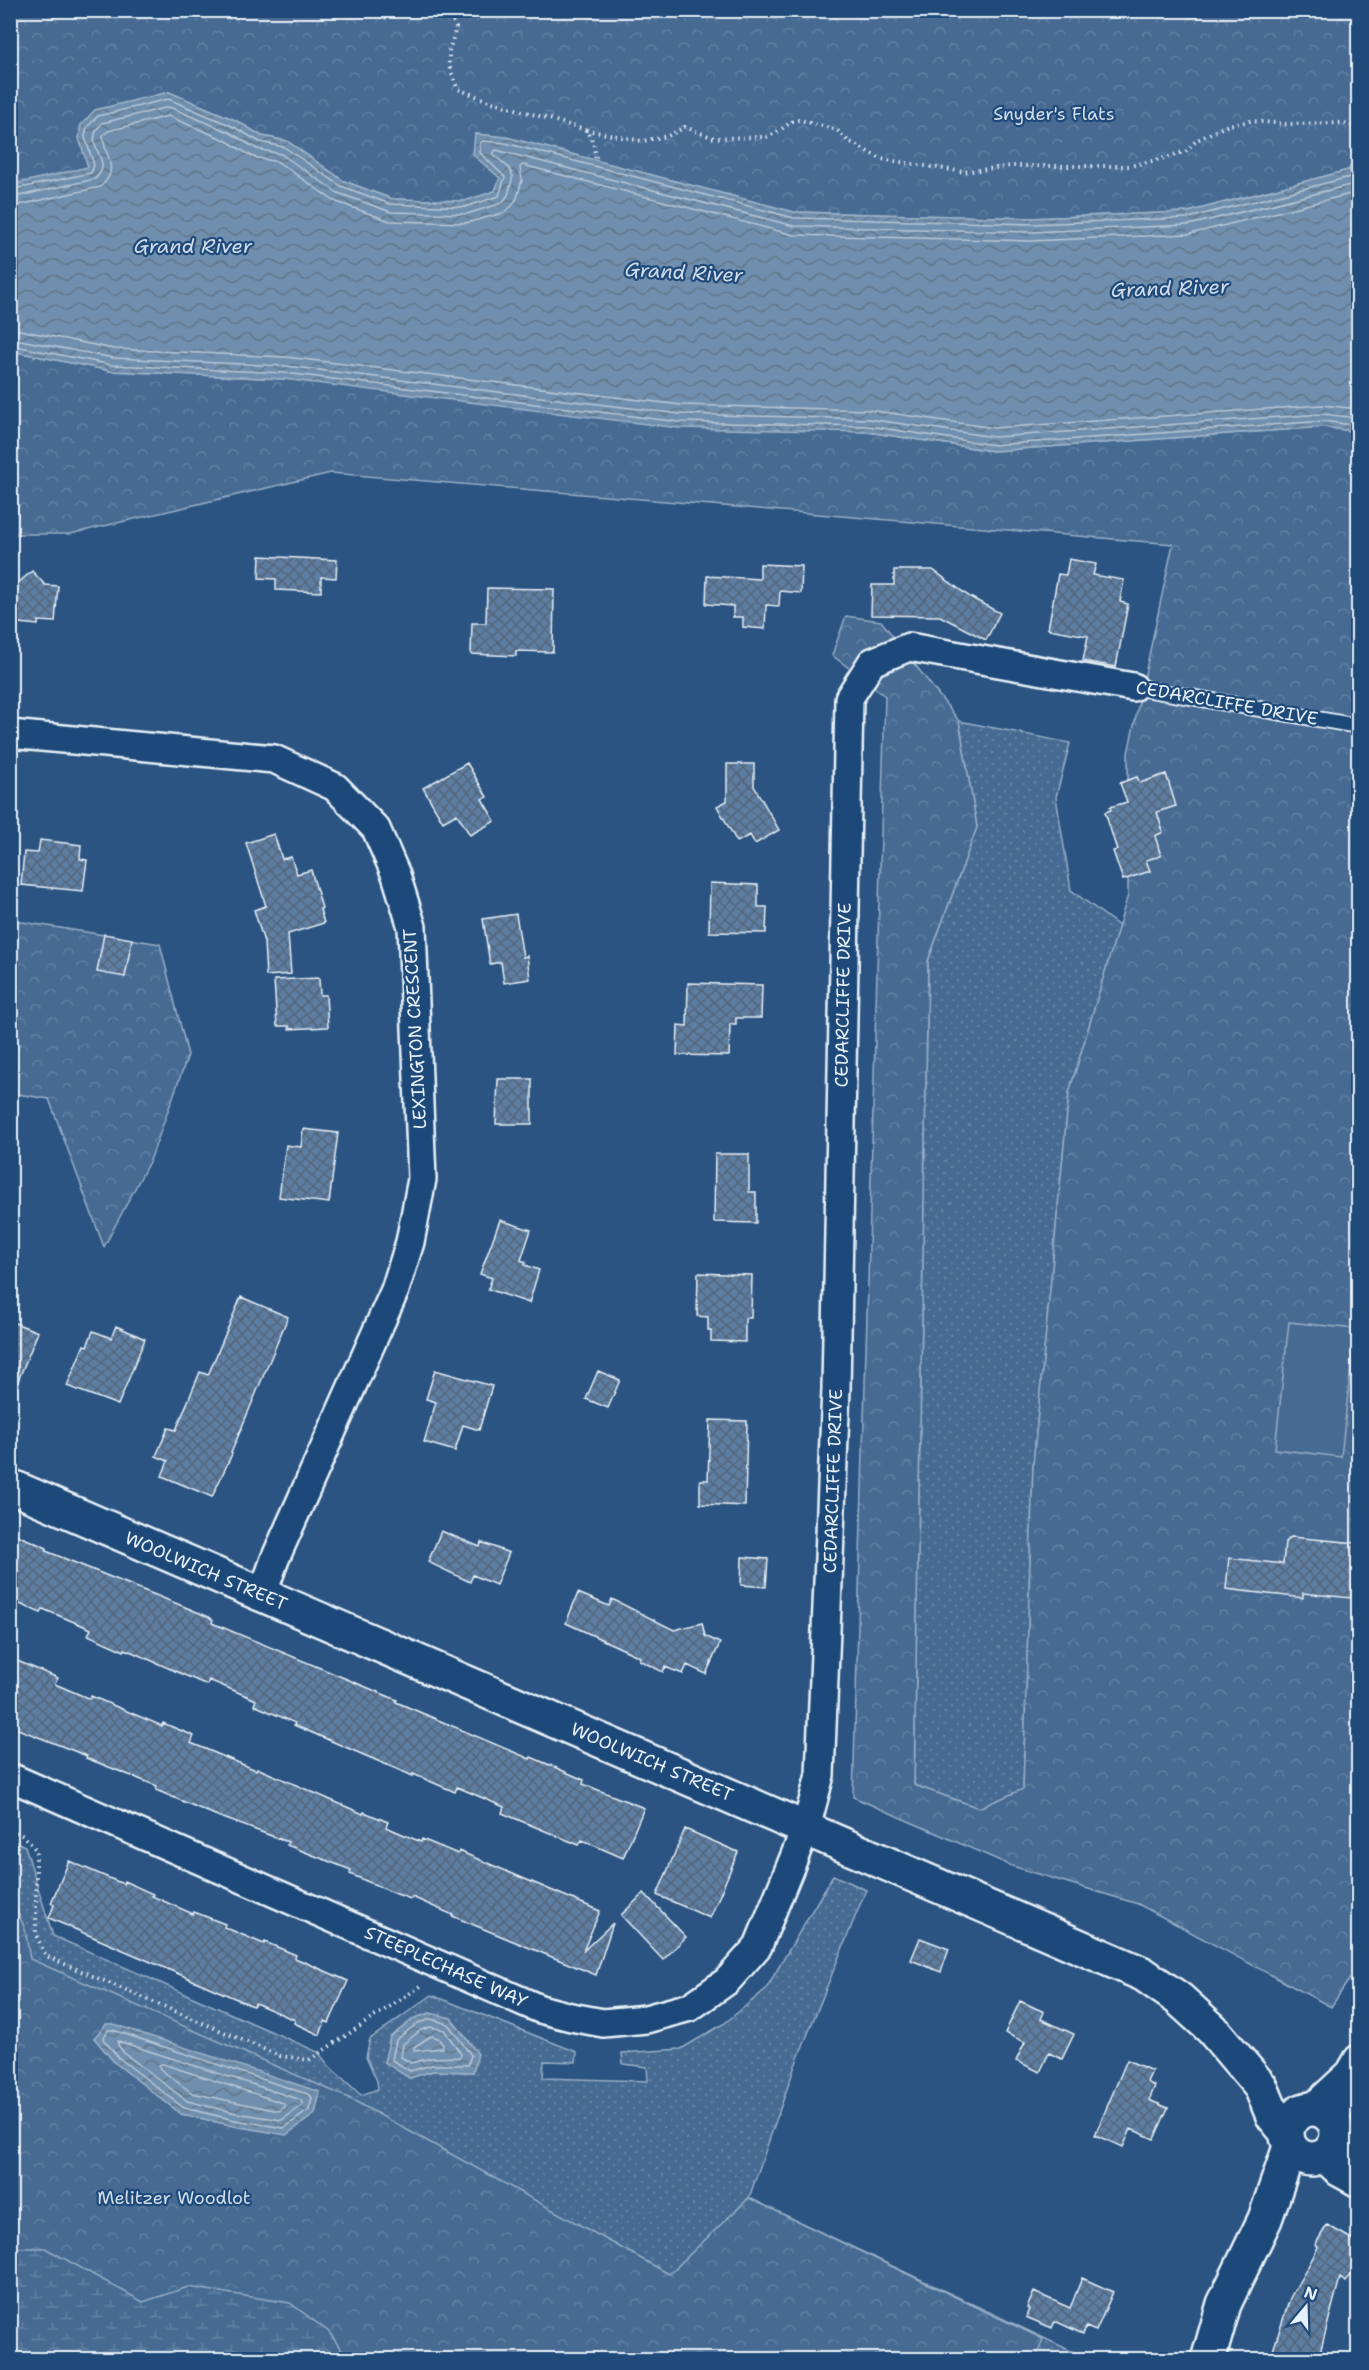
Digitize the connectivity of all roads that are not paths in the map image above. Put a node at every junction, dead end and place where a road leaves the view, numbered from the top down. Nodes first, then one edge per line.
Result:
1 (1133, 687) joint
2 (1359, 726) edge
3 (10, 734) edge
4 (10, 1486) edge
5 (262, 1595) junction
6 (10, 1778) edge
7 (806, 1828) junction
8 (1354, 2066) edge
9 (1318, 2136) edge
10 (1359, 2183) edge
11 (1209, 2360) edge

1 - 2 lane, CEDARCLIFFE DRIVE
1 - 7 street, CEDARCLIFFE DRIVE
3 - 5 street, LEXINGTON CRESCENT
4 - 5 street, WOOLWICH STREET
5 - 7 street, WOOLWICH STREET
6 - 7 street, STEEPLECHASE WAY
7 - 9 street, WOOLWICH STREET
8 - 9 street
9 - 10 street
9 - 11 street

